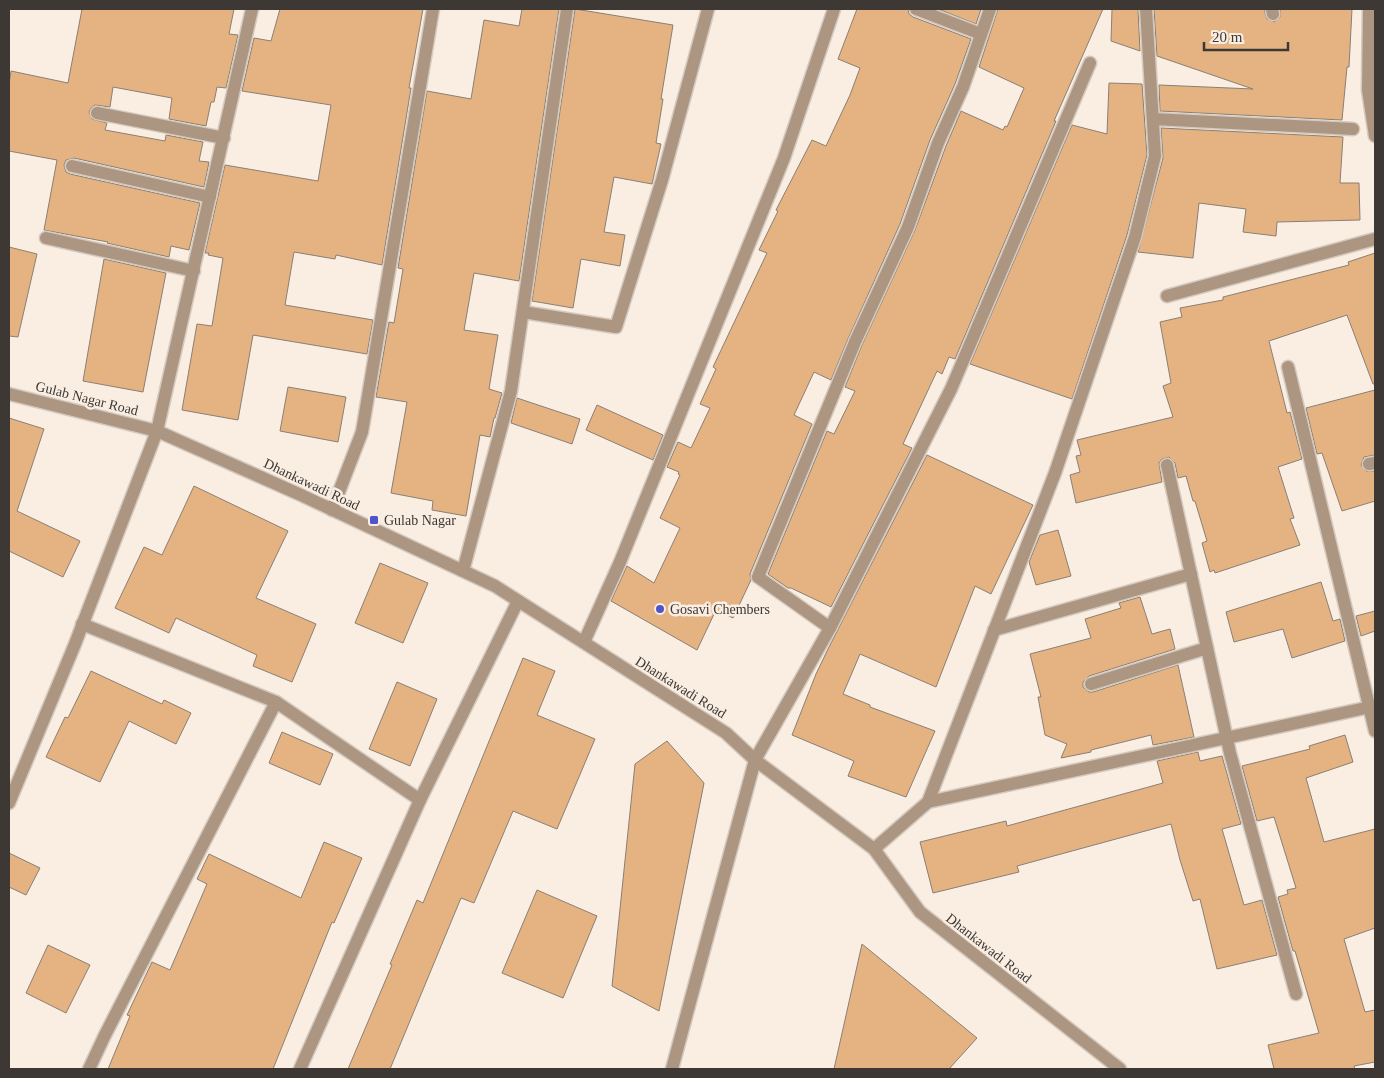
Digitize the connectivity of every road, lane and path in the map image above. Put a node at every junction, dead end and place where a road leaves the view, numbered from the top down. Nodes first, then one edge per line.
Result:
1 (252, 9) edge
2 (433, 9) edge
3 (567, 9) edge
4 (708, 9) edge
5 (834, 9) edge
6 (916, 9) edge
7 (990, 9) edge
8 (1146, 9) edge
9 (1369, 9) edge
10 (981, 34) junction
11 (1090, 63) dead end
12 (97, 113) dead end
13 (1153, 119) junction
14 (1352, 129) dead end
15 (1375, 136) edge
16 (224, 138) junction
17 (72, 166) dead end
18 (210, 197) junction
19 (46, 238) dead end
20 (1375, 239) edge
21 (194, 271) junction
22 (1167, 296) dead end
23 (523, 312) junction
24 (1288, 367) dead end
25 (9, 394) edge
26 (157, 431) junction
27 (1166, 465) dead end
28 (332, 510) junction
29 (463, 571) junction
30 (1191, 574) junction
31 (518, 601) junction
32 (82, 624) junction
33 (830, 628) junction
34 (994, 630) junction
35 (584, 642) junction
36 (1207, 648) junction
37 (1092, 684) dead end
38 (276, 702) junction
39 (1372, 706) edge
40 (1375, 731) edge
41 (1227, 737) junction
42 (755, 760) junction
43 (420, 800) junction
44 (928, 802) junction
45 (9, 803) edge
46 (874, 849) junction
47 (1296, 994) dead end
48 (89, 1069) edge
49 (300, 1069) edge
50 (672, 1069) edge
51 (1120, 1069) edge

1 - 16 street
2 - 28 street
3 - 23 street
4 - 23 street
5 - 35 street
6 - 10 street
7 - 10 street
8 - 13 street
9 - 15 street
10 - 33 street
11 - 33 street
12 - 16 street
13 - 14 street
13 - 34 street
16 - 18 street
17 - 18 street
18 - 21 street
19 - 21 street
20 - 22 street
21 - 26 street
23 - 29 street
24 - 39 street
25 - 26 street, Gulab Nagar Road
26 - 28 street, Dhankawadi Road
26 - 32 street
27 - 30 street
28 - 29 street, Dhankawadi Road
29 - 31 street, Dhankawadi Road
30 - 34 street
30 - 36 street
31 - 35 street, Dhankawadi Road
31 - 43 street
32 - 38 street
32 - 45 street
33 - 42 street
34 - 44 street
35 - 42 street, Dhankawadi Road
36 - 37 street
36 - 41 street
38 - 43 street
38 - 48 street
39 - 40 street
39 - 41 street
41 - 44 street
41 - 47 street
42 - 46 street, Dhankawadi Road
42 - 50 street
43 - 49 street
44 - 46 street
46 - 51 street, Dhankawadi Road

